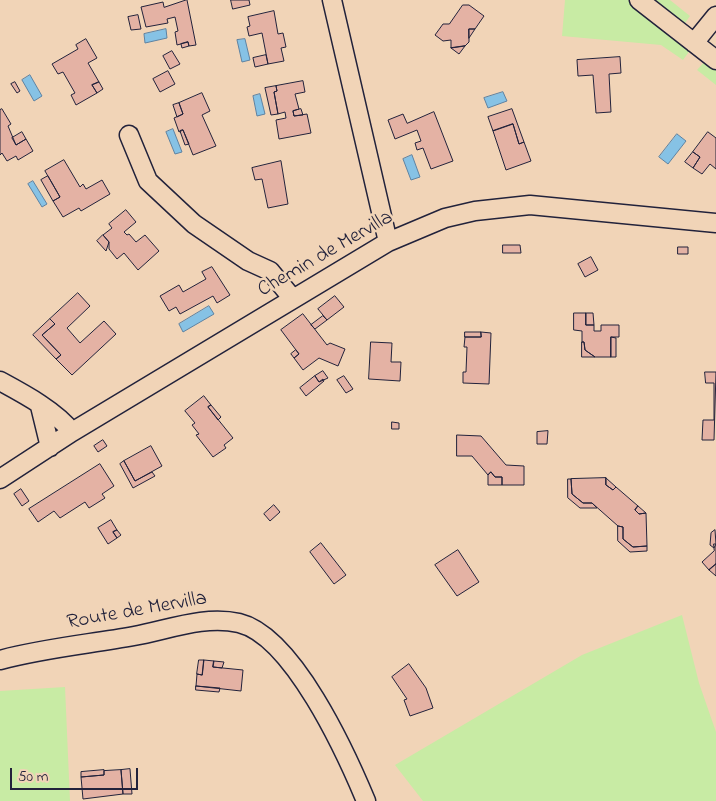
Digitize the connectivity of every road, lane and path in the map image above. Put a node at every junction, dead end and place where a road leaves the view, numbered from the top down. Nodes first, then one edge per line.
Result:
1 (332, 0) edge
2 (639, 0) edge
3 (716, 16) edge
4 (694, 43) junction
5 (716, 60) edge
6 (129, 135) dead end
7 (716, 224) edge
8 (388, 242) junction
9 (293, 299) junction
10 (0, 381) edge
11 (40, 406) junction
12 (72, 432) junction
13 (50, 447) junction
14 (0, 479) edge
15 (0, 660) edge
16 (366, 801) edge

1 - 8 street
2 - 4 street
3 - 4 street
4 - 5 street
6 - 9 street
7 - 8 street, Chemin de Mervilla
8 - 9 street, Chemin de Mervilla
9 - 12 street, Chemin de Mervilla
10 - 11 street
11 - 12 street
11 - 13 street
12 - 13 street, Chemin de Mervilla
13 - 14 street, Chemin de Mervilla
15 - 16 street, Route de Mervilla

